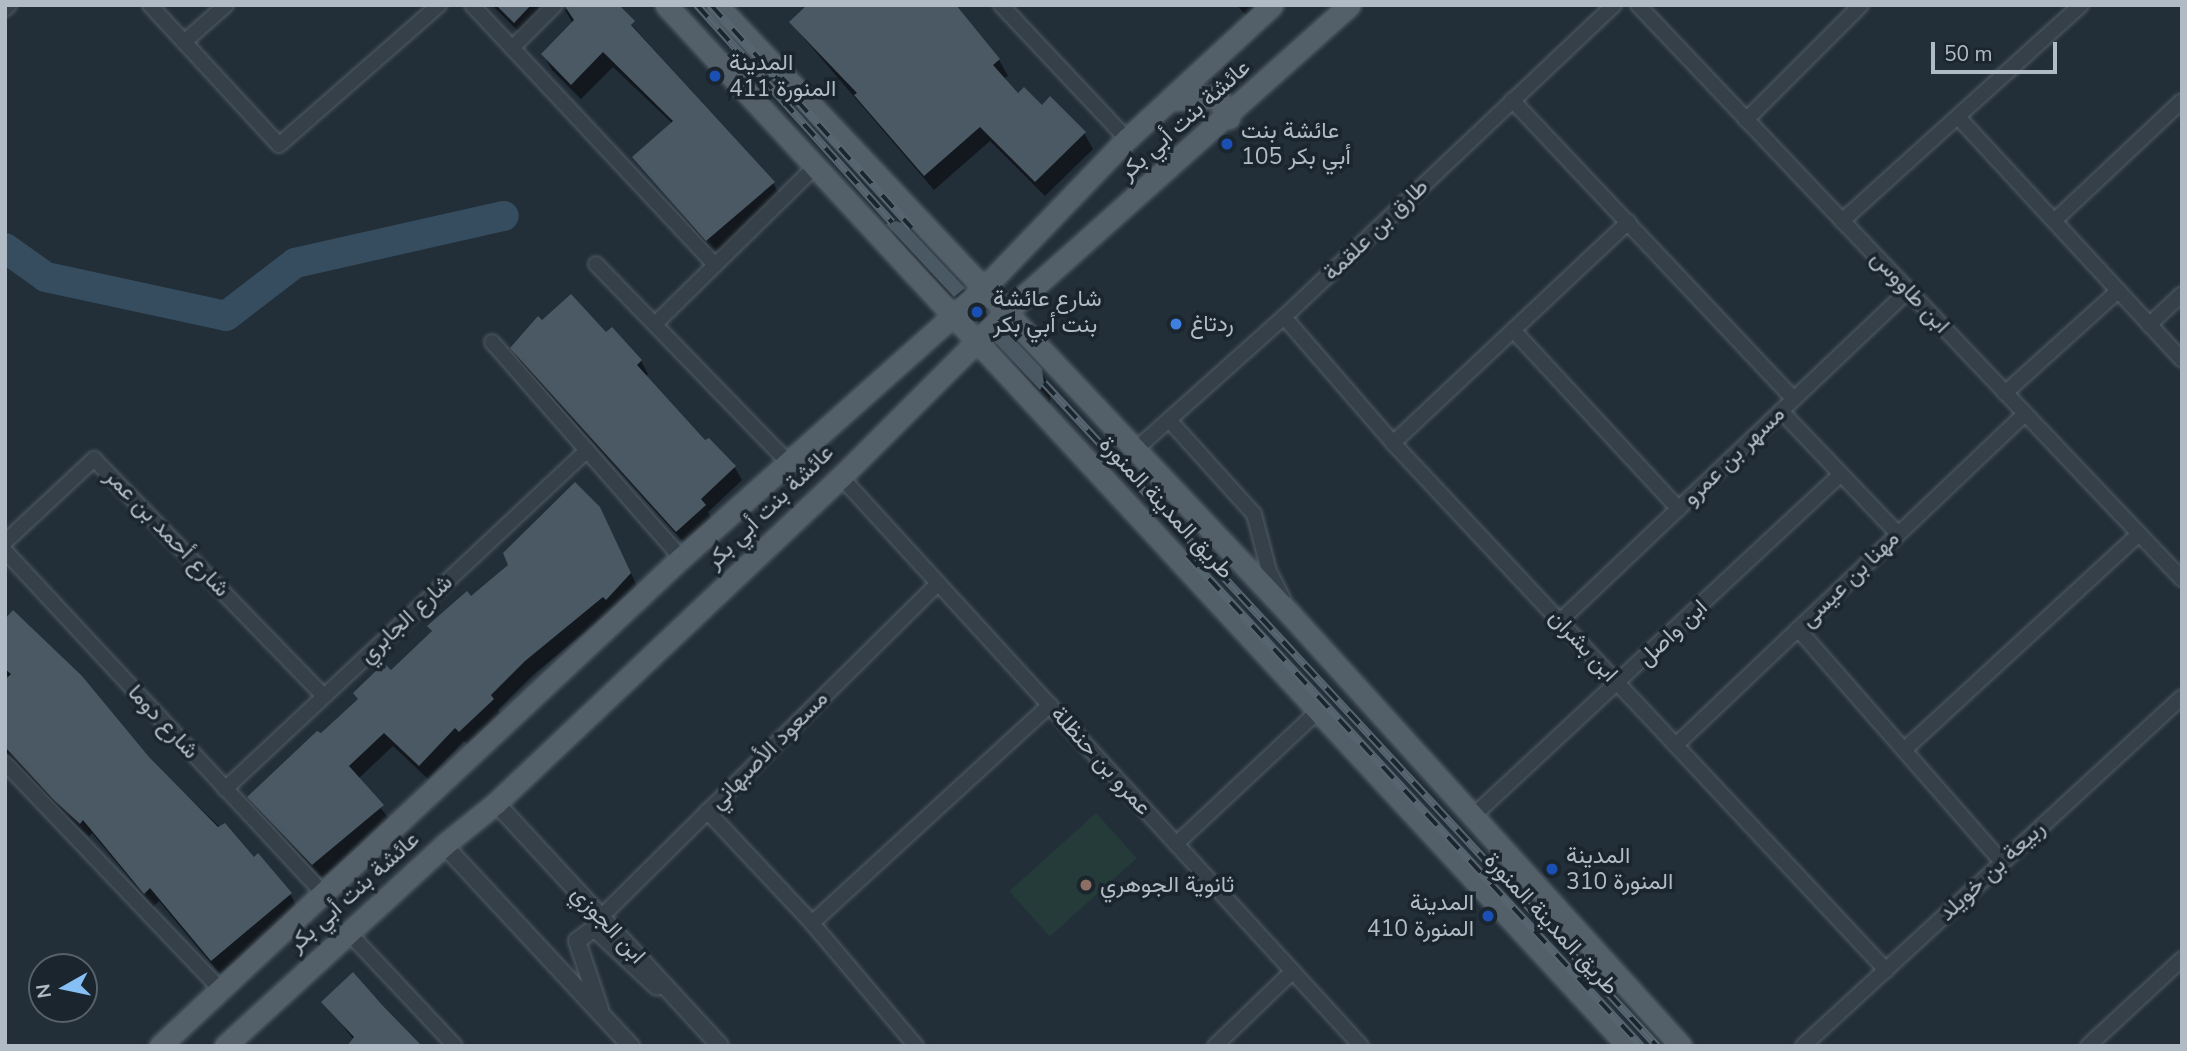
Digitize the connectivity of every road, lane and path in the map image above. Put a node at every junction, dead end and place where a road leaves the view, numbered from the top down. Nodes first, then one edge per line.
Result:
1 (9, 5) edge
2 (150, 5) edge
3 (226, 5) edge
4 (439, 5) edge
5 (472, 5) edge
6 (555, 5) edge
7 (666, 5) edge
8 (717, 5) edge
9 (1272, 5) edge
10 (1350, 5) edge
11 (1614, 5) edge
12 (1638, 5) edge
13 (1861, 5) edge
14 (2081, 5) edge
15 (1007, 8) edge
16 (5, 9) edge
17 (184, 42) junction
18 (512, 48) junction
19 (1170, 100) junction
20 (1512, 100) junction
21 (2182, 102) edge
22 (1958, 117) junction
23 (1229, 118) junction
24 (1746, 120) junction
25 (1127, 139) junction
26 (815, 167) junction
27 (1842, 221) junction
28 (2054, 221) junction
29 (1628, 222) junction
30 (596, 264) dead end
31 (715, 265) junction
32 (982, 290) junction
33 (2118, 290) junction
34 (1908, 291) junction
35 (2182, 294) edge
36 (1005, 313) junction
37 (951, 316) junction
38 (1284, 317) junction
39 (655, 324) junction
40 (2149, 325) junction
41 (1513, 330) junction
42 (976, 341) junction
43 (492, 342) dead end
44 (2182, 360) edge
45 (2005, 393) junction
46 (1794, 399) junction
47 (1781, 411) junction
48 (2025, 414) junction
49 (1169, 421) junction
50 (1393, 443) junction
51 (587, 450) junction
52 (1134, 451) junction
53 (788, 462) junction
54 (1841, 474) junction
55 (841, 477) junction
56 (1679, 509) junction
57 (1898, 534) junction
58 (2139, 534) junction
59 (5, 542) edge
60 (5, 551) edge
61 (681, 558) junction
62 (2182, 579) edge
63 (939, 584) junction
64 (1291, 615) junction
65 (1560, 621) junction
66 (1798, 629) junction
67 (1619, 684) junction
68 (324, 696) junction
69 (2182, 697) edge
70 (1050, 705) junction
71 (1318, 711) junction
72 (1676, 745) junction
73 (1904, 750) junction
74 (5, 763) edge
75 (225, 789) junction
76 (496, 803) junction
77 (707, 811) junction
78 (1471, 818) junction
79 (1176, 844) junction
80 (444, 845) junction
81 (2002, 862) junction
82 (322, 892) junction
83 (601, 917) junction
84 (812, 923) junction
85 (348, 932) junction
86 (2182, 959) edge
87 (1886, 970) junction
88 (1293, 971) junction
89 (221, 990) junction
90 (672, 994) junction
91 (603, 1015) junction
92 (450, 1044) edge
93 (160, 1046) edge
94 (225, 1046) edge
95 (631, 1046) edge
96 (720, 1046) edge
97 (916, 1046) edge
98 (1215, 1046) edge
99 (1361, 1046) edge
100 (1628, 1046) edge
101 (1681, 1046) edge
102 (1803, 1046) edge
103 (2088, 1046) edge

1 - 16 street
2 - 17 street
3 - 17 street
4 - 17 street
5 - 18 street
6 - 18 street
7 - 26 main road, طريق المدينة المنورة
8 - 32 main road, طريق المدينة المنورة
9 - 19 main road, عائشة بنت أبي بكر
10 - 23 main road, عائشة بنت أبي بكر
11 - 20 street, طارق بن علقمة
12 - 24 street, ابن طاووس
13 - 24 street
14 - 22 street
15 - 25 street
18 - 31 street
19 - 23 main road
19 - 25 main road, عائشة بنت أبي بكر
20 - 29 street
20 - 38 street, طارق بن علقمة
21 - 28 street
22 - 27 street
22 - 28 street
23 - 36 main road, عائشة بنت أبي بكر
24 - 27 street, ابن طاووس
25 - 32 main road, عائشة بنت أبي بكر
26 - 31 street
26 - 37 main road, طريق المدينة المنورة
27 - 34 street, ابن طاووس
28 - 33 street
29 - 41 street
29 - 46 street
30 - 39 street
31 - 39 street
32 - 36 main road, طريق المدينة المنورة
32 - 37 main road, عائشة بنت أبي بكر
33 - 40 street
33 - 45 street
34 - 45 street, ابن طاووس
34 - 46 street, مسهر بن عمرو
35 - 40 street
36 - 42 main road, عائشة بنت أبي بكر
36 - 52 main road, طريق المدينة المنورة
37 - 42 main road, طريق المدينة المنورة
37 - 53 main road, عائشة بنت أبي بكر
38 - 49 street, طارق بن علقمة
38 - 50 street, ابن بشران
39 - 53 street
40 - 44 street
41 - 50 street
41 - 56 street
42 - 55 main road, عائشة بنت أبي بكر
42 - 71 main road, طريق المدينة المنورة
43 - 51 street
45 - 48 street, ابن طاووس
46 - 47 street, مسهر بن عمرو
47 - 54 street
47 - 56 street, مسهر بن عمرو
48 - 57 street, مهنا بن عيسى
48 - 58 street, ابن طاووس
49 - 52 street, طارق بن علقمة
49 - 64 street, طريق المدينة المنورة
50 - 65 street, ابن بشران
51 - 61 street
51 - 68 street, شارع الجابري
52 - 64 main road, طريق المدينة المنورة
53 - 61 main road, عائشة بنت أبي بكر
54 - 57 street
54 - 67 street, ابن واصل
55 - 63 street, عمرو بن حنظلة
55 - 76 main road, عائشة بنت أبي بكر
56 - 65 street, مسهر بن عمرو
57 - 66 street, مهنا بن عيسى
58 - 62 street, ابن طاووس
58 - 73 street
59 - 68 street, شارع أحمد بن عمر
60 - 75 street, شارع دوما
61 - 82 main road, عائشة بنت أبي بكر
63 - 70 street, عمرو بن حنظلة
63 - 77 street, مسعود الأصبهاني
64 - 78 main road, طريق المدينة المنورة
65 - 67 street, ابن بشران
66 - 72 street, مهنا بن عيسى
66 - 73 street
67 - 72 street, ابن بشران
67 - 78 street, ابن واصل
68 - 75 street, شارع الجابري
69 - 81 street, ربيعة بن خويلد
70 - 79 street, عمرو بن حنظلة
70 - 84 street
71 - 79 street
71 - 100 main road, طريق المدينة المنورة
72 - 87 street, ابن بشران
73 - 81 street
74 - 89 street
75 - 82 street, شارع دوما
76 - 80 main road, عائشة بنت أبي بكر
76 - 83 street, ابن الجوزي
77 - 83 street, مسعود الأصبهاني
77 - 84 street
78 - 101 main road, طريق المدينة المنورة
79 - 88 street, عمرو بن حنظلة
80 - 85 main road, عائشة بنت أبي بكر
80 - 91 street
81 - 87 street, ربيعة بن خويلد
82 - 89 main road, عائشة بنت أبي بكر
83 - 90 street, ابن الجوزي
84 - 97 street
85 - 92 street
85 - 94 main road, عائشة بنت أبي بكر
86 - 103 street
87 - 102 street, ربيعة بن خويلد
88 - 98 street
88 - 99 street, عمرو بن حنظلة
89 - 93 main road, عائشة بنت أبي بكر
90 - 91 street
90 - 96 street, ابن الجوزي
91 - 95 street

